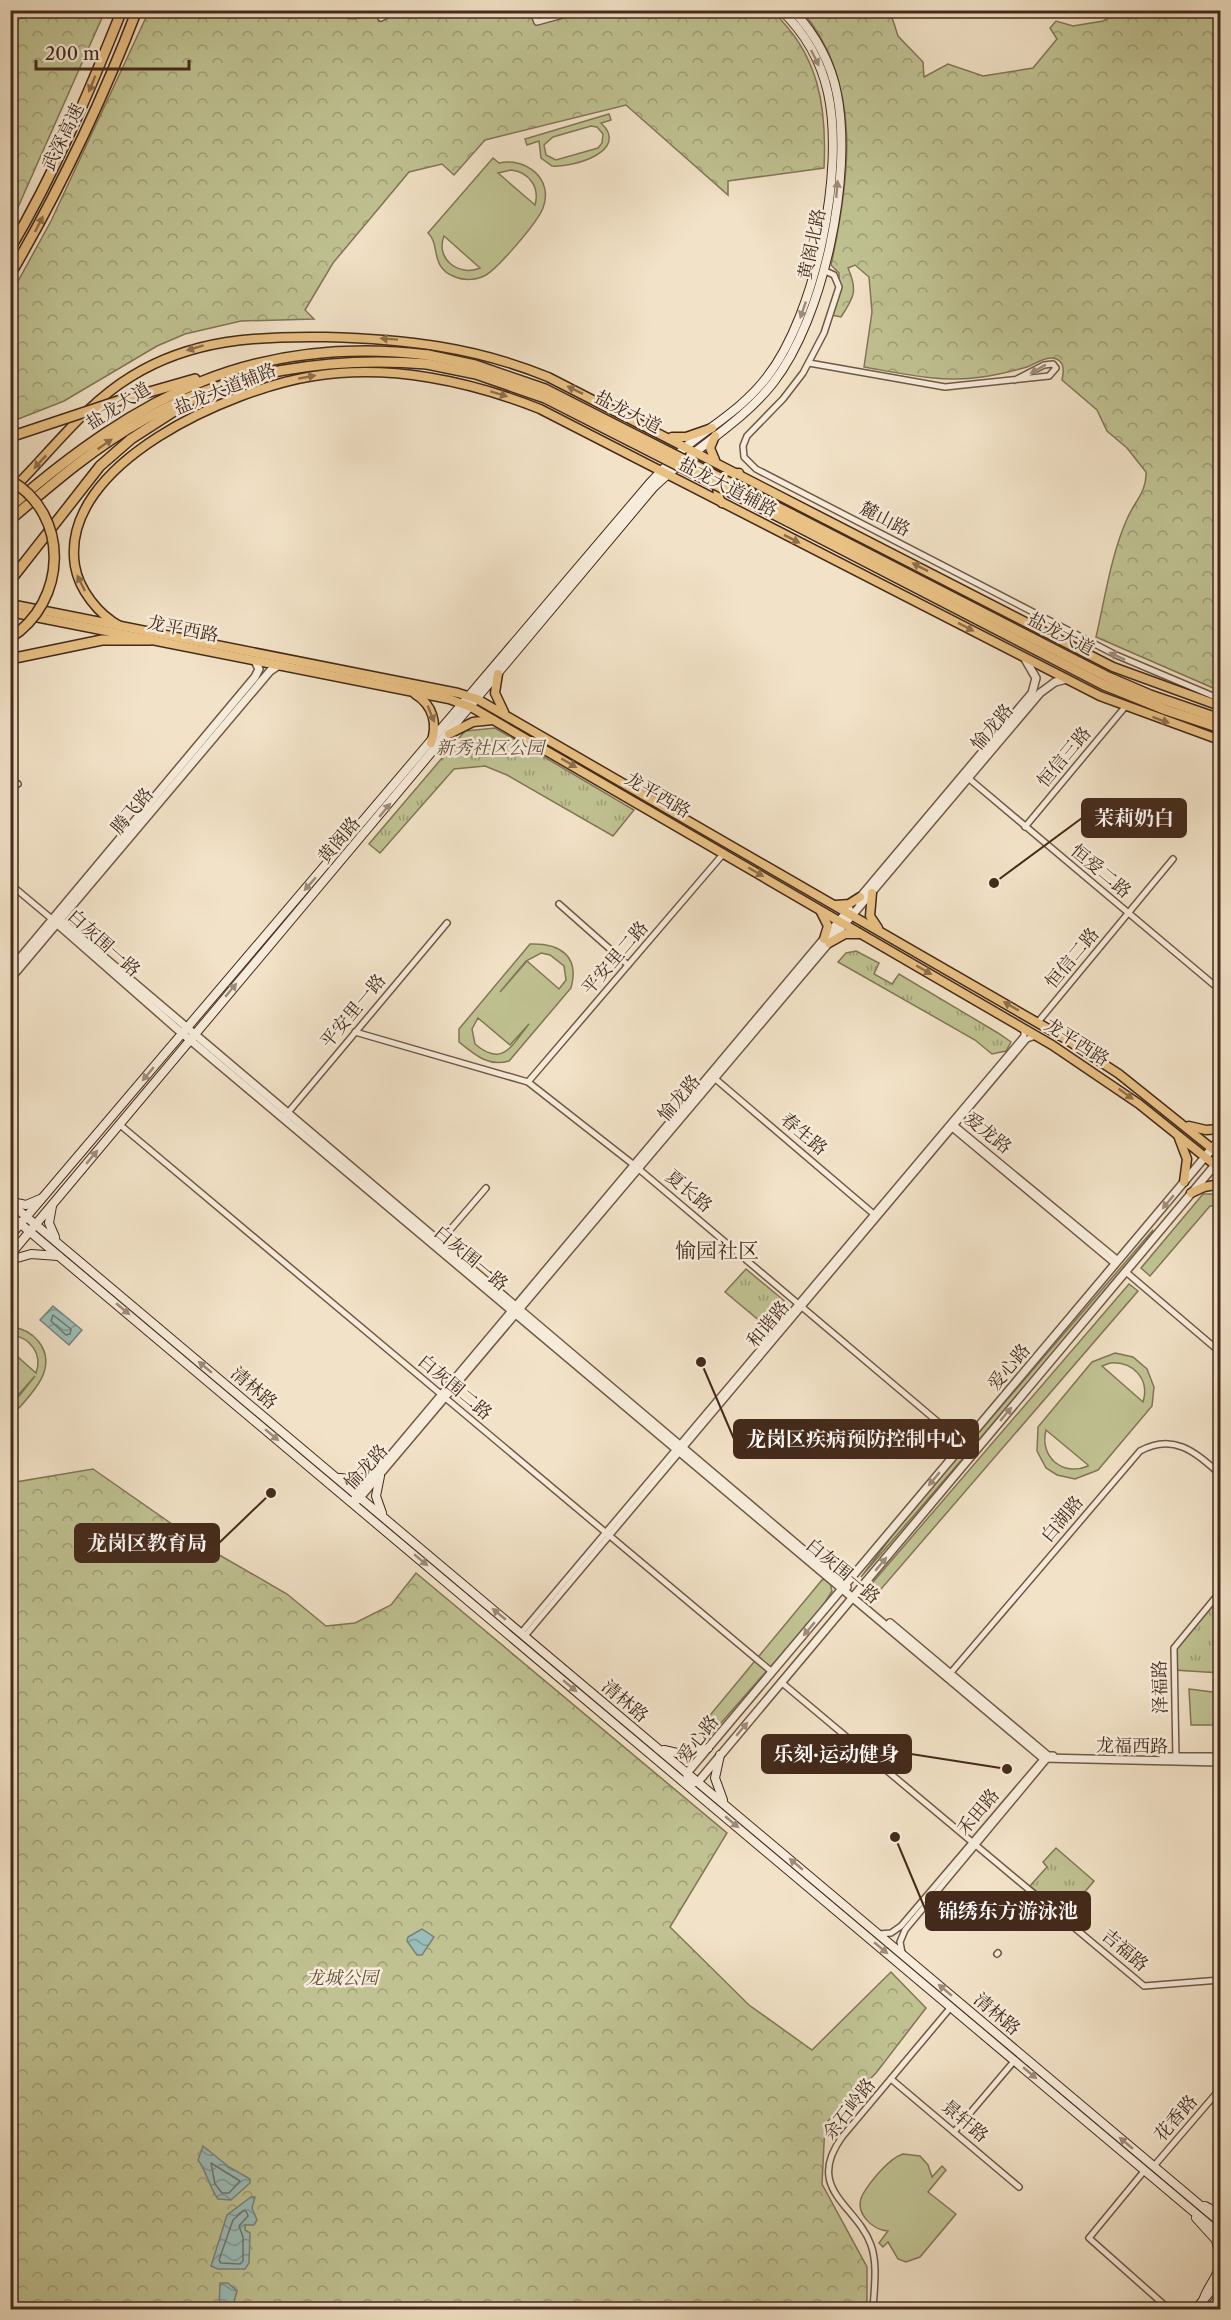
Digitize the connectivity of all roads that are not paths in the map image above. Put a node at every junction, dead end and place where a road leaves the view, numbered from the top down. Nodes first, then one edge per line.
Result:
1 (122, 10) edge
2 (137, 10) edge
3 (396, 10) edge
4 (532, 10) edge
5 (581, 10) edge
6 (781, 10) edge
7 (793, 10) edge
8 (381, 18) dead end
9 (10, 249) edge
10 (823, 270) junction
11 (10, 275) edge
12 (428, 360) junction
13 (809, 363) junction
14 (224, 372) junction
15 (1015, 380) junction
16 (208, 391) junction
17 (632, 418) junction
18 (714, 432) junction
19 (10, 437) edge
20 (669, 437) junction
21 (614, 446) junction
22 (691, 448) junction
23 (715, 460) junction
24 (664, 473) junction
25 (740, 473) junction
26 (10, 480) edge
27 (10, 492) edge
28 (813, 498) junction
29 (722, 502) junction
30 (10, 507) edge
31 (807, 508) junction
32 (789, 518) junction
33 (10, 520) edge
34 (10, 581) edge
35 (10, 604) edge
36 (10, 612) edge
37 (120, 626) junction
38 (10, 638) edge
39 (150, 640) junction
40 (1023, 656) junction
41 (10, 659) edge
42 (255, 661) junction
43 (279, 665) junction
44 (498, 674) junction
45 (1067, 679) junction
46 (412, 692) junction
47 (1221, 699) edge
48 (471, 702) junction
49 (1221, 706) edge
50 (1125, 707) junction
51 (506, 715) junction
52 (1221, 719) edge
53 (497, 720) junction
54 (1221, 728) edge
55 (449, 734) junction
56 (1221, 740) edge
57 (552, 741) junction
58 (431, 743) junction
59 (547, 750) junction
60 (965, 777) junction
61 (18, 784) dead end
62 (10, 787) edge
63 (1025, 827) junction
64 (706, 831) junction
65 (701, 840) junction
66 (724, 853) junction
67 (1173, 860) dead end
68 (10, 884) edge
69 (872, 893) junction
70 (860, 897) junction
71 (559, 904) dead end
72 (835, 905) junction
73 (816, 907) junction
74 (1129, 913) junction
75 (850, 914) junction
76 (56, 921) junction
77 (447, 923) dead end
78 (842, 923) junction
79 (883, 933) junction
80 (865, 936) junction
81 (827, 941) junction
82 (628, 965) junction
83 (10, 970) edge
84 (10, 979) edge
85 (1221, 990) edge
86 (1038, 1022) junction
87 (1024, 1029) junction
88 (184, 1031) junction
89 (355, 1032) junction
90 (1036, 1036) junction
91 (192, 1037) junction
92 (713, 1077) junction
93 (528, 1082) junction
94 (285, 1116) junction
95 (1180, 1122) junction
96 (119, 1124) junction
97 (952, 1126) junction
98 (1221, 1129) edge
99 (1176, 1132) junction
100 (1221, 1139) edge
101 (1212, 1149) junction
102 (1205, 1157) junction
103 (1219, 1162) edge
104 (637, 1167) junction
105 (1184, 1182) junction
106 (1221, 1184) edge
107 (486, 1188) dead end
108 (1191, 1193) junction
109 (46, 1195) junction
110 (10, 1202) edge
111 (54, 1202) junction
112 (10, 1215) edge
113 (876, 1215) junction
114 (27, 1217) junction
115 (21, 1224) junction
116 (33, 1227) junction
117 (10, 1236) edge
118 (60, 1244) junction
119 (437, 1245) junction
120 (10, 1255) edge
121 (62, 1258) junction
122 (10, 1260) edge
123 (1117, 1262) junction
124 (1126, 1272) junction
125 (102, 1280) junction
126 (96, 1286) junction
127 (800, 1305) junction
128 (516, 1311) junction
129 (1221, 1352) edge
130 (443, 1397) junction
131 (296, 1443) junction
132 (964, 1444) junction
133 (679, 1449) junction
134 (290, 1450) junction
135 (378, 1474) junction
136 (1221, 1474) edge
137 (334, 1475) junction
138 (359, 1496) junction
139 (354, 1503) junction
140 (386, 1520) junction
141 (607, 1534) junction
142 (843, 1587) junction
143 (1221, 1592) edge
144 (854, 1596) junction
145 (523, 1635) junction
146 (772, 1672) junction
147 (949, 1676) junction
148 (781, 1682) junction
149 (656, 1746) junction
150 (708, 1748) junction
151 (720, 1755) junction
152 (1221, 1757) edge
153 (1047, 1758) junction
154 (1176, 1759) junction
155 (1221, 1762) edge
156 (687, 1773) junction
157 (698, 1782) junction
158 (687, 1784) junction
159 (727, 1806) junction
160 (975, 1843) junction
161 (878, 1934) junction
162 (902, 1954) junction
163 (1221, 1980) edge
164 (951, 2007) junction
165 (1015, 2060) junction
166 (891, 2079) junction
167 (1221, 2089) edge
168 (954, 2132) junction
169 (1154, 2166) junction
170 (1145, 2170) junction
171 (1019, 2187) dead end
172 (1170, 2191) junction
173 (1187, 2194) junction
174 (1197, 2208) junction
175 (1221, 2214) edge
176 (1221, 2222) edge
177 (1221, 2234) edge
178 (1221, 2260) edge
179 (1221, 2280) edge
180 (1221, 2296) edge
181 (1203, 2301) junction
182 (1221, 2303) edge
183 (1210, 2308) edge
184 (873, 2310) edge
185 (1170, 2310) edge
186 (1196, 2310) edge

1 -> 9 highway, 武深高速
11 -> 2 highway, 武深高速
3 - 8 street
4 - 5 street
6 -> 18 main road, 黄阁北路
10 -> 7 main road, 黄阁北路
10 - 13 street, 麓山路
10 - 18 main road, 黄阁北路
12 - 14 highway, 盐龙大道
12 - 16 highway, 盐龙大道
12 - 32 highway, 盐龙大道, bridge
13 - 15 street
13 - 28 street, 麓山路
14 - 19 highway, bridge
14 - 30 highway, 盐龙大道
15 -> 15 street
33 -> 16 highway, 盐龙大道
16 - 34 highway
17 - 20 main road, 盐龙大道辅路
17 - 21 main road
17 -> 27 main road, 盐龙大道辅路
18 - 20 main road
18 - 22 main road, 黄阁北路
18 - 23 main road
20 - 22 main road, 盐龙大道辅路
21 - 24 main road, 盐龙大道辅路
37 -> 21 main road, 盐龙大道辅路
22 - 23 main road, 盐龙大道辅路
22 - 24 main road, 黄阁路
23 - 25 main road, 盐龙大道辅路
24 - 29 main road, 盐龙大道辅路
24 - 44 main road, 黄阁路
24 - 48 main road, 黄阁路
25 - 29 main road
25 - 31 main road, 盐龙大道辅路
26 - 38 highway, bridge
28 - 31 street
47 -> 28 street, 麓山路
29 -> 40 main road, 盐龙大道辅路
49 -> 31 main road, 盐龙大道辅路
32 - 52 highway, 盐龙大道
32 - 54 highway, 盐龙大道
35 - 37 main road, 龙平西路
36 - 39 main road, 龙平西路
37 - 48 main road, 龙平西路
39 - 41 highway
39 - 42 main road, 龙平西路
40 - 45 main road, 盐龙大道辅路
40 - 60 street, 愉龙路
42 - 43 main road, 龙平西路
42 - 76 street, 腾飞路
43 - 46 main road, 龙平西路
43 - 76 street, 腾飞路
44 - 48 main road, 黄阁路
44 - 51 main road
45 - 50 main road, 盐龙大道辅路
45 - 60 street, 愉龙路
46 - 48 main road, 龙平西路
46 -> 58 main road
48 - 51 main road, 龙平西路
48 - 53 main road, 龙平西路
48 - 55 main road, 黄阁路
48 - 58 main road, 黄阁路
50 -> 56 main road, 盐龙大道辅路
50 - 63 street, 恒信三路
51 - 57 main road, 龙平西路
53 - 55 main road
53 - 59 main road, 龙平西路
91 -> 55 main road, 黄阁路
57 - 59 main road
57 - 64 main road, 龙平西路
58 -> 88 main road, 黄阁路
59 -> 65 main road, 龙平西路
60 - 63 street, 恒爱二路
60 - 69 street, 愉龙路
60 - 70 street, 愉龙路
61 - 62 street
63 - 74 street, 恒爱二路
64 - 65 main road
64 - 72 main road, 龙平西路
65 - 66 main road, 龙平西路
66 -> 73 main road, 龙平西路
66 - 82 street, 平安里二路
67 - 74 street, 恒信二路
68 - 76 street
69 - 75 street, 愉龙路
69 - 79 main road
70 - 72 main road
70 - 75 street, 愉龙路
71 - 82 street
72 - 75 main road, 龙平西路
73 - 78 main road, 龙平西路
73 - 81 main road
74 - 85 street, 恒爱二路
74 - 86 street, 恒信二路
75 - 78 street, 愉龙路
75 - 79 main road, 龙平西路
76 - 83 street, 腾飞路
76 - 84 street, 腾飞路
76 - 88 street, 白灰围一路
77 - 89 street, 平安里一路
78 - 80 main road, 龙平西路
78 - 81 street, 愉龙路
86 -> 79 main road, 龙平西路
80 - 81 main road
80 -> 87 main road, 龙平西路
81 - 92 street, 愉龙路
82 - 93 street, 平安里二路
86 - 95 main road, 龙平西路
87 - 90 main road, 龙平西路
87 - 97 street, 和谐路
88 - 91 street, 白灰围一路
88 -> 109 main road, 黄阁路
89 - 93 street, 夏长路
89 - 94 street, 平安里一路
90 - 97 street, 和谐路
90 -> 99 main road, 龙平西路
91 - 94 street, 白灰围一路
91 - 96 main road, 黄阁路
92 - 104 street, 愉龙路
92 - 113 street, 春生路
93 - 104 street, 夏长路
94 - 119 street, 白灰围一路
95 - 98 main road
95 - 101 main road, 龙平西路
111 -> 96 main road, 黄阁路
96 - 130 street, 白灰围二路
97 - 113 street, 和谐路
97 - 123 street, 爱龙路
99 - 102 main road, 龙平西路
99 - 105 main road
100 - 101 main road, 爱心路
101 - 102 main road, 爱心路
101 - 103 main road, 龙平西路
102 - 103 main road, 龙平西路
102 - 105 street, 爱心路
103 - 108 street, 爱心路
104 - 127 street, 夏长路
104 - 128 street, 愉龙路
105 -> 123 street, 爱心路
106 - 108 main road
107 - 119 street
108 - 124 street, 爱心路
109 - 110 main road
109 - 114 main road, 黄阁路
110 - 114 main road, 清林路
111 - 116 main road, 黄阁路
111 - 118 main road
112 - 115 main road, 清林路
113 - 127 street, 和谐路
114 - 115 main road, 黄阁路
114 - 116 main road, 清林路
115 - 116 main road, 清林路
115 - 117 main road, 黄阁路
116 - 118 main road, 清林路
116 - 120 main road, 黄阁路
116 - 121 main road, 清林路
118 - 125 main road, 清林路
119 - 128 street, 白灰围一路
121 - 122 main road
121 - 126 main road, 清林路
123 - 132 street, 爱心路
124 - 129 street
144 -> 124 street, 爱心路
125 - 126 main road
131 -> 125 main road, 清林路
126 -> 134 main road, 清林路
127 - 132 street, 夏长路
127 - 133 street, 和谐路
128 - 130 street, 愉龙路
128 - 133 street, 白灰围一路
130 - 135 street, 愉龙路
130 - 141 street, 白灰围二路
131 - 134 street
131 - 137 main road, 清林路
132 -> 142 street, 爱心路
133 - 141 street, 和谐路
133 - 142 street, 白灰围一路
134 - 139 main road, 清林路
135 - 137 main road
135 - 138 street, 愉龙路
135 - 140 main road
136 - 147 street, 白湖路
137 - 138 main road, 清林路
138 - 139 street, 愉龙路
138 - 140 main road, 清林路
139 -> 158 main road, 清林路
145 -> 140 main road, 清林路
141 - 145 street, 和谐路
141 - 146 street, 白灰围二路
142 - 144 street, 白灰围一路
142 -> 146 street, 爱心路
143 - 154 street, 泽福路
144 - 147 street, 白灰围一路
144 - 148 street, 爱心路
145 - 149 main road, 清林路
146 - 150 street, 爱心路
147 - 153 street, 白灰围一路
151 -> 148 street, 爱心路
148 - 160 street
149 - 150 main road
149 - 156 main road, 清林路
150 - 156 street, 爱心路
151 - 157 street, 爱心路
151 - 159 main road
152 - 154 street, 龙福西路
153 - 154 street, 龙福西路
153 - 160 street, 禾田路
154 - 155 street, 龙福西路
156 - 157 main road, 清林路
156 - 158 street, 爱心路
157 - 158 street, 爱心路
157 - 159 main road, 清林路
158 -> 164 main road, 清林路
161 -> 159 main road, 清林路
160 - 161 street, 禾田路
160 - 162 street, 禾田路
160 - 163 street, 吉福路
161 - 162 main road, 清林路
169 -> 162 main road, 清林路
164 - 165 main road, 清林路
164 - 166 street, 余石岭路
165 - 168 street
165 -> 170 main road, 清林路
166 - 168 street, 景轩路
166 - 184 street, 余石岭路
167 - 169 street, 花香路
168 - 171 street, 景轩路
169 - 173 main road, 清林路
170 - 172 main road, 清林路
170 - 185 street
172 - 173 main road
172 - 174 main road, 清林路
173 - 174 main road, 清林路
174 - 175 main road
174 - 176 main road, 清林路
174 - 177 main road, 清林路
174 - 178 main road
178 - 181 main road
179 - 181 main road
180 - 183 main road
181 - 186 main road
182 - 183 main road

